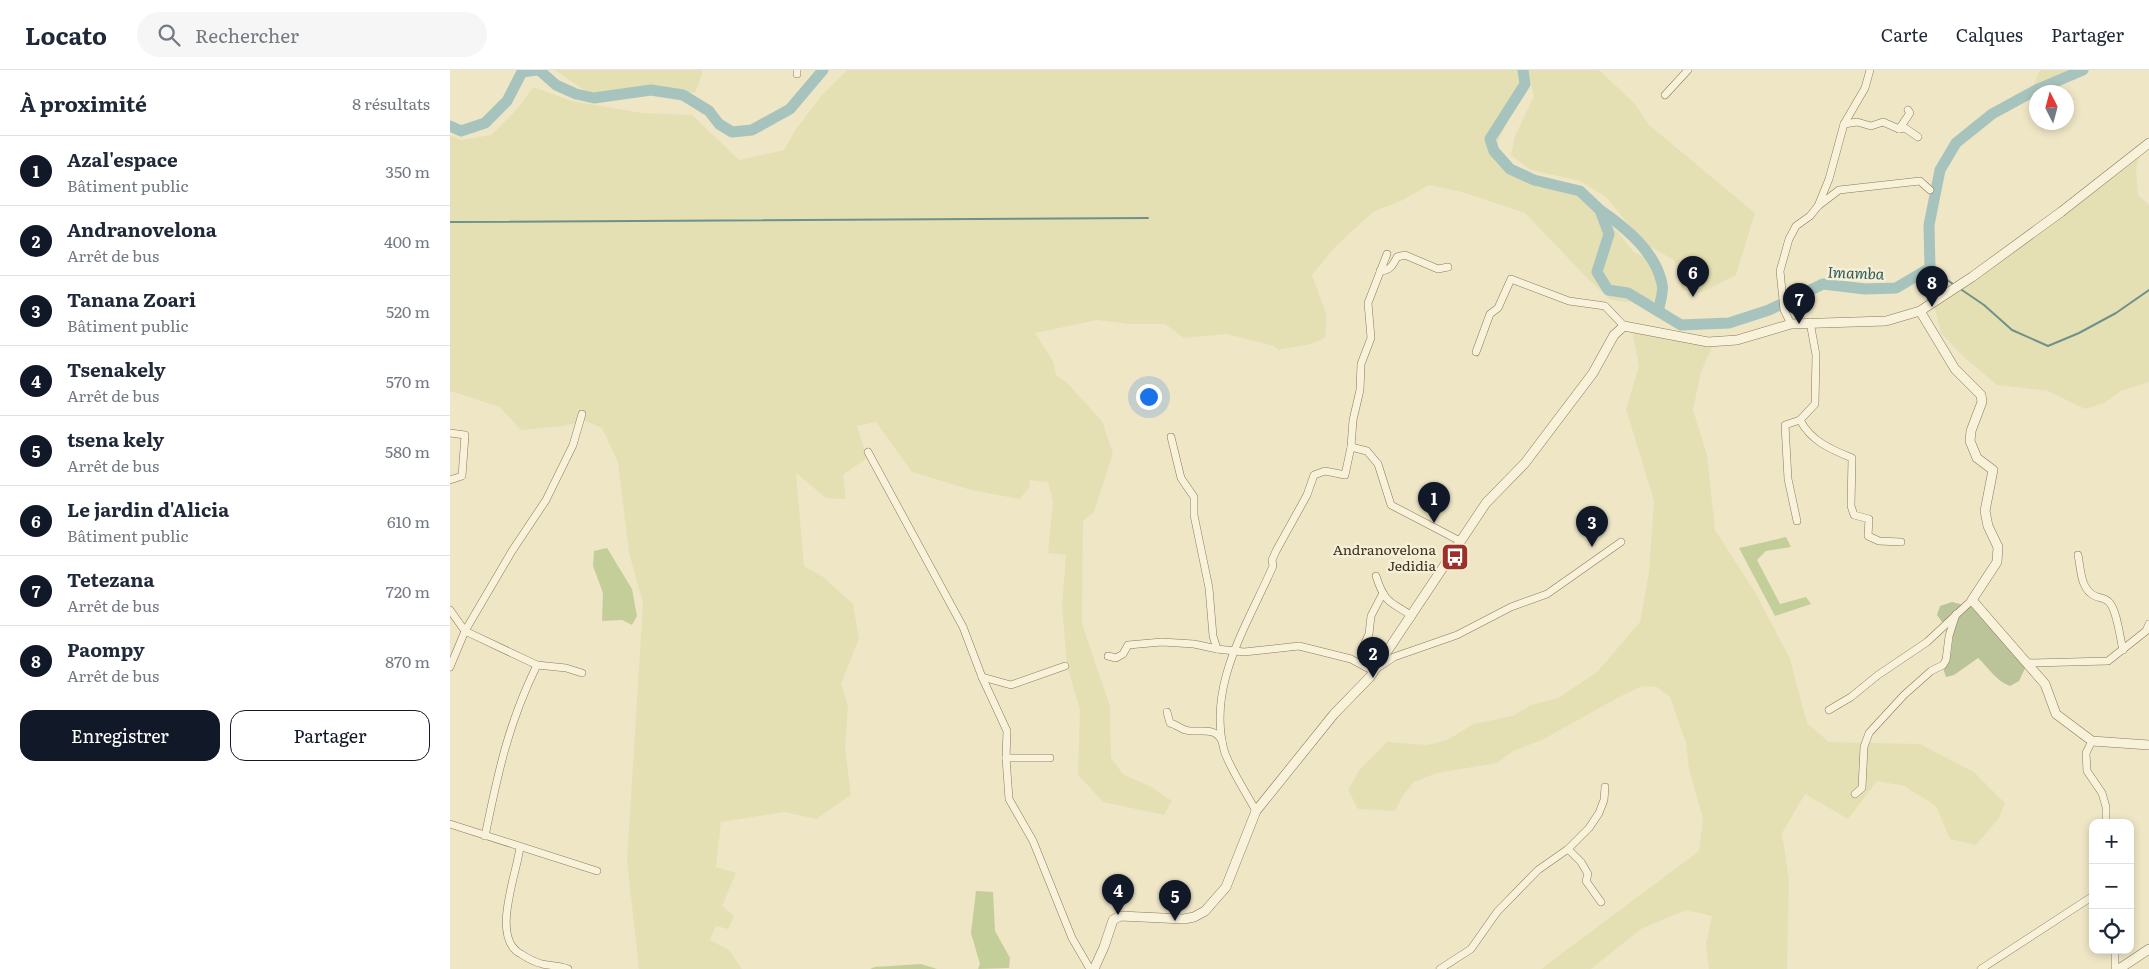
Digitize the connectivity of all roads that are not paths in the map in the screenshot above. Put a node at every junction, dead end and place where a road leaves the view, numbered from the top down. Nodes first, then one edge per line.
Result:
1 (1688, 70) edge
2 (1870, 70) edge
3 (1665, 95) dead end
4 (1908, 110) dead end
5 (1844, 124) junction
6 (1899, 129) junction
7 (1918, 136) dead end
8 (2149, 142) edge
9 (1930, 190) dead end
10 (1818, 206) junction
11 (1387, 254) dead end
12 (1448, 267) dead end
13 (1380, 271) junction
14 (1920, 311) junction
15 (1810, 322) junction
16 (1791, 324) junction
17 (1624, 326) junction
18 (1476, 352) dead end
19 (582, 414) dead end
20 (1800, 420) junction
21 (450, 433) edge
22 (1171, 437) dead end
23 (1351, 447) junction
24 (868, 452) dead end
25 (450, 480) edge
26 (1797, 521) dead end
27 (1460, 541) junction
28 (1621, 542) dead end
29 (1901, 542) dead end
30 (2078, 555) dead end
31 (1376, 576) dead end
32 (1383, 594) junction
33 (1972, 600) junction
34 (450, 610) edge
35 (1956, 614) junction
36 (1412, 616) junction
37 (2149, 624) edge
38 (465, 631) junction
39 (1217, 649) junction
40 (2123, 650) junction
41 (1233, 651) junction
42 (1108, 656) dead end
43 (2027, 663) junction
44 (537, 665) junction
45 (1065, 666) dead end
46 (450, 667) edge
47 (1369, 669) junction
48 (582, 673) dead end
49 (982, 677) junction
50 (1829, 710) dead end
51 (1166, 712) dead end
52 (2092, 742) junction
53 (1223, 744) junction
54 (2149, 745) edge
55 (1006, 758) junction
56 (1050, 758) dead end
57 (1605, 787) dead end
58 (1854, 794) dead end
59 (1256, 811) junction
60 (2106, 819) edge
61 (450, 824) edge
62 (485, 836) junction
63 (520, 847) junction
64 (1568, 849) junction
65 (596, 871) dead end
66 (2089, 899) edge
67 (1601, 902) dead end
68 (2149, 949) edge
69 (2115, 954) edge
70 (568, 969) edge
71 (1090, 969) edge
72 (1094, 969) edge
73 (1440, 969) edge
74 (1981, 969) edge
75 (2115, 969) edge
76 (2119, 969) edge

1 - 3 street
2 - 5 street
4 - 6 street
5 - 6 street
5 - 10 street
6 - 7 street
8 - 14 street
9 - 10 street
10 - 16 street
11 - 13 street
12 - 13 street
13 - 23 street
14 - 15 street
14 - 33 street
15 - 16 street
15 - 20 street
16 - 17 street
17 - 18 street
17 - 27 street
19 - 38 street
20 - 26 street
20 - 29 street
21 - 25 street
22 - 39 street
23 - 27 street
23 - 41 street
24 - 49 street
27 - 36 street
28 - 47 street
30 - 40 street
31 - 32 street
32 - 36 street
32 - 47 street
33 - 35 street
33 - 43 street
34 - 38 street
35 - 50 street
35 - 58 street
36 - 47 street
37 - 40 street
38 - 44 street
38 - 46 street
39 - 41 street
39 - 42 street
40 - 43 street
41 - 47 street
41 - 53 street
43 - 52 street
44 - 48 street
44 - 62 street
45 - 49 street
47 - 59 street
49 - 55 street
51 - 53 street
52 - 54 street
52 - 60 street
53 - 59 street
55 - 56 street
55 - 71 street
57 - 64 street
59 - 72 street
61 - 62 street
62 - 63 street
63 - 65 street
63 - 70 street
64 - 67 street
64 - 73 street
66 - 74 street
68 - 76 street
69 - 75 street

